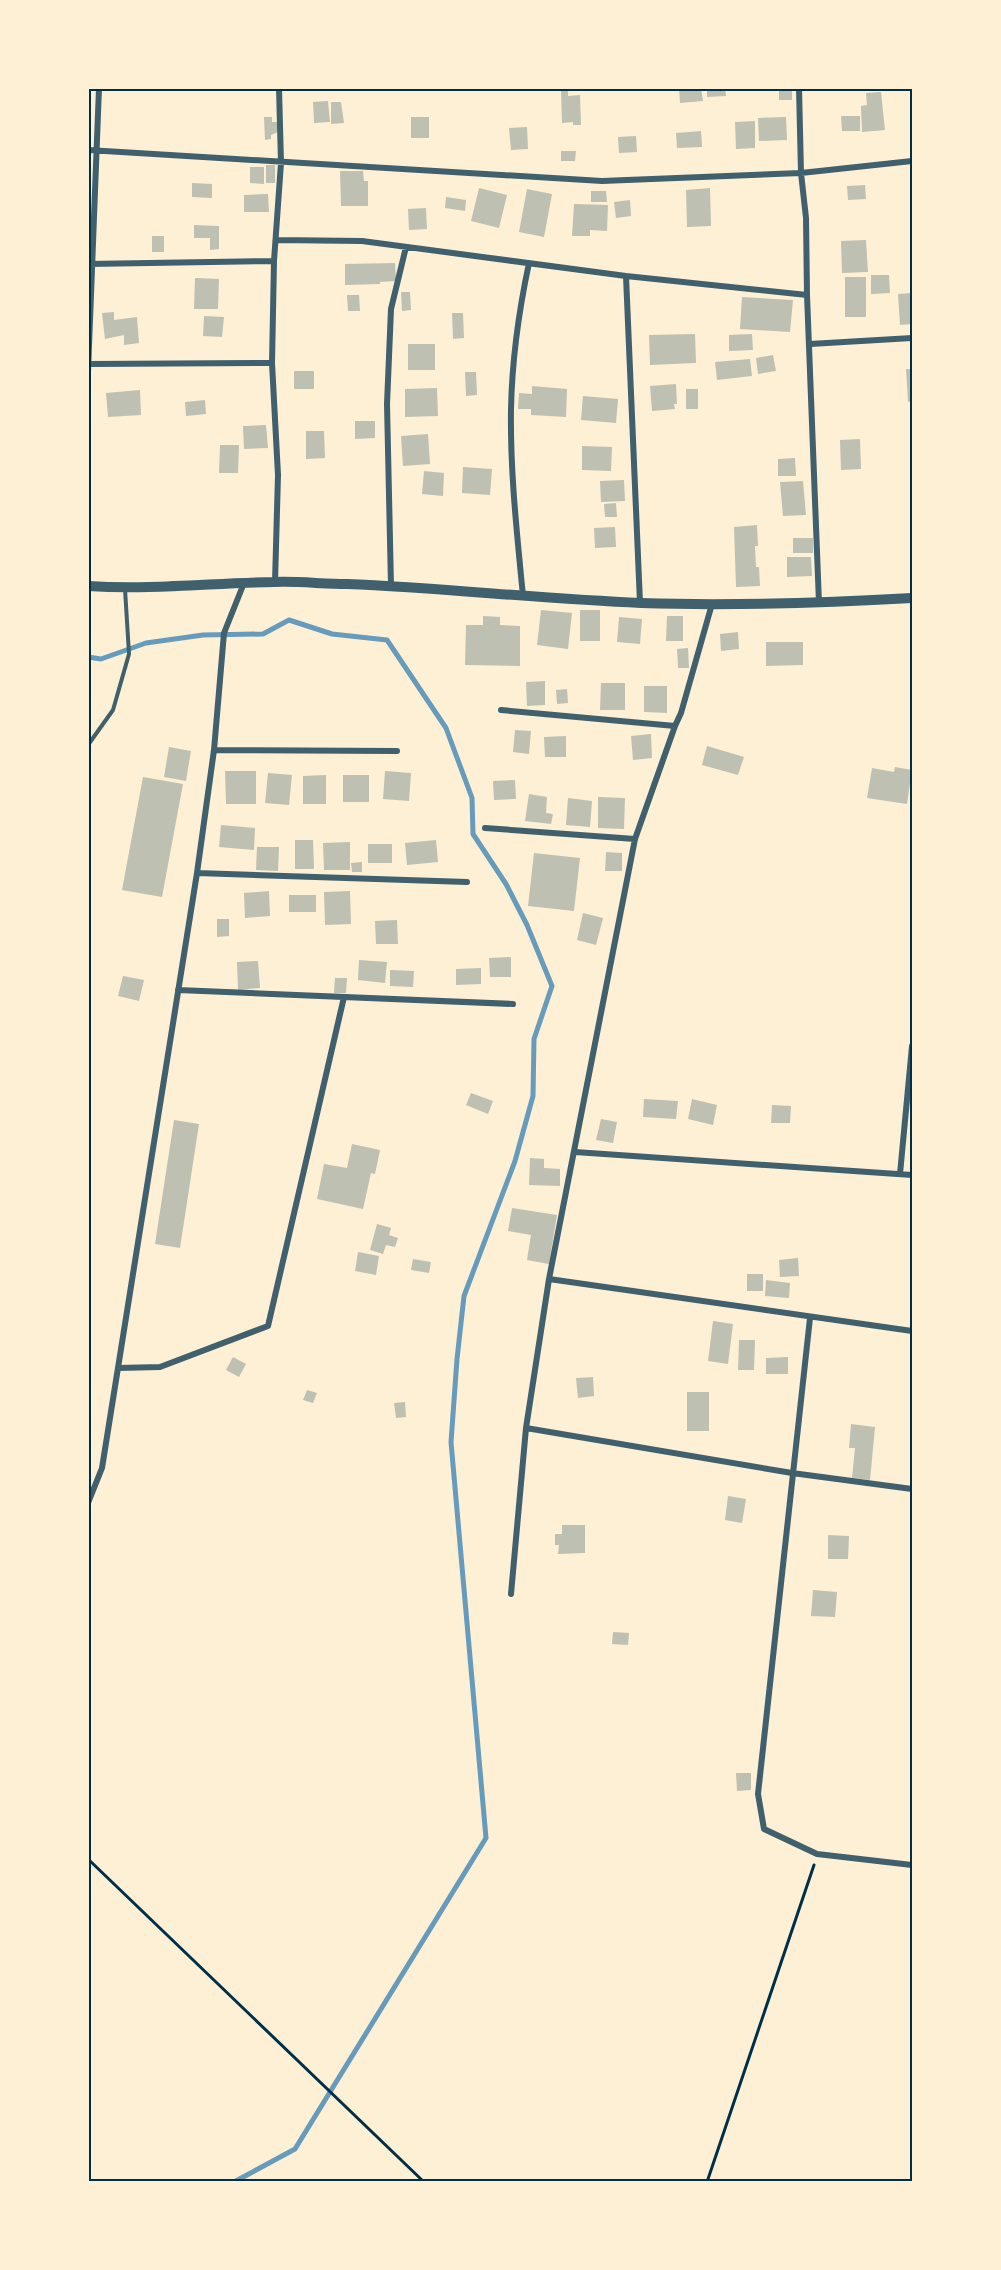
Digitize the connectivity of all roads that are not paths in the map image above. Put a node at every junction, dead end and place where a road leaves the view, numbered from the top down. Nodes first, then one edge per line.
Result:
1 (99, 88) edge
2 (279, 88) edge
3 (799, 88) edge
4 (97, 149) junction
5 (88, 150) edge
6 (912, 161) edge
7 (281, 162) junction
8 (801, 173) junction
9 (276, 240) junction
10 (406, 247) junction
11 (274, 261) junction
12 (91, 263) edge
13 (529, 263) junction
14 (626, 276) junction
15 (807, 295) junction
16 (912, 338) edge
17 (810, 344) junction
18 (272, 363) junction
19 (89, 364) edge
20 (88, 372) edge
21 (275, 582) junction
22 (243, 584) junction
23 (88, 586) edge
24 (391, 586) junction
25 (125, 589) junction
26 (523, 597) junction
27 (912, 598) edge
28 (640, 603) junction
29 (819, 603) junction
30 (712, 604) junction
31 (501, 710) dead end
32 (675, 726) junction
33 (88, 745) edge
34 (214, 750) junction
35 (398, 751) dead end
36 (485, 828) dead end
37 (635, 839) junction
38 (197, 873) junction
39 (467, 882) dead end
40 (178, 990) junction
41 (344, 997) junction
42 (513, 1004) dead end
43 (912, 1046) edge
44 (574, 1152) junction
45 (900, 1174) junction
46 (912, 1176) edge
47 (549, 1279) junction
48 (810, 1318) junction
49 (912, 1331) edge
50 (118, 1368) junction
51 (526, 1428) junction
52 (792, 1473) junction
53 (912, 1489) edge
54 (88, 1503) edge
55 (511, 1594) dead end
56 (912, 1865) edge

1 - 4 street
2 - 7 street
3 - 8 street
4 - 5 street
4 - 7 street
4 - 12 street
6 - 8 street
7 - 8 street
7 - 9 street
8 - 15 street
9 - 10 street
9 - 11 street
10 - 13 street
10 - 24 street
11 - 12 street
11 - 18 street
12 - 19 street
13 - 14 street
13 - 26 street
14 - 15 street
14 - 28 street
15 - 17 street
16 - 17 street
17 - 29 street
18 - 19 street
18 - 21 street
19 - 20 street
21 - 22 street
21 - 24 street
22 - 25 street
22 - 34 street
23 - 25 street
24 - 26 street
25 - 33 lane
26 - 28 street
27 - 29 street
28 - 30 street
29 - 30 street
30 - 32 street
31 - 32 street
32 - 37 street
34 - 35 street
34 - 38 street
36 - 37 street
37 - 44 street
38 - 39 street
38 - 40 street
40 - 41 street
40 - 50 street
41 - 42 street
41 - 50 street
43 - 45 street
44 - 45 street
44 - 47 street
45 - 46 street
47 - 48 street
47 - 51 street
48 - 49 street
48 - 52 street
50 - 54 street
51 - 52 street
51 - 55 street
52 - 53 street
52 - 56 street

